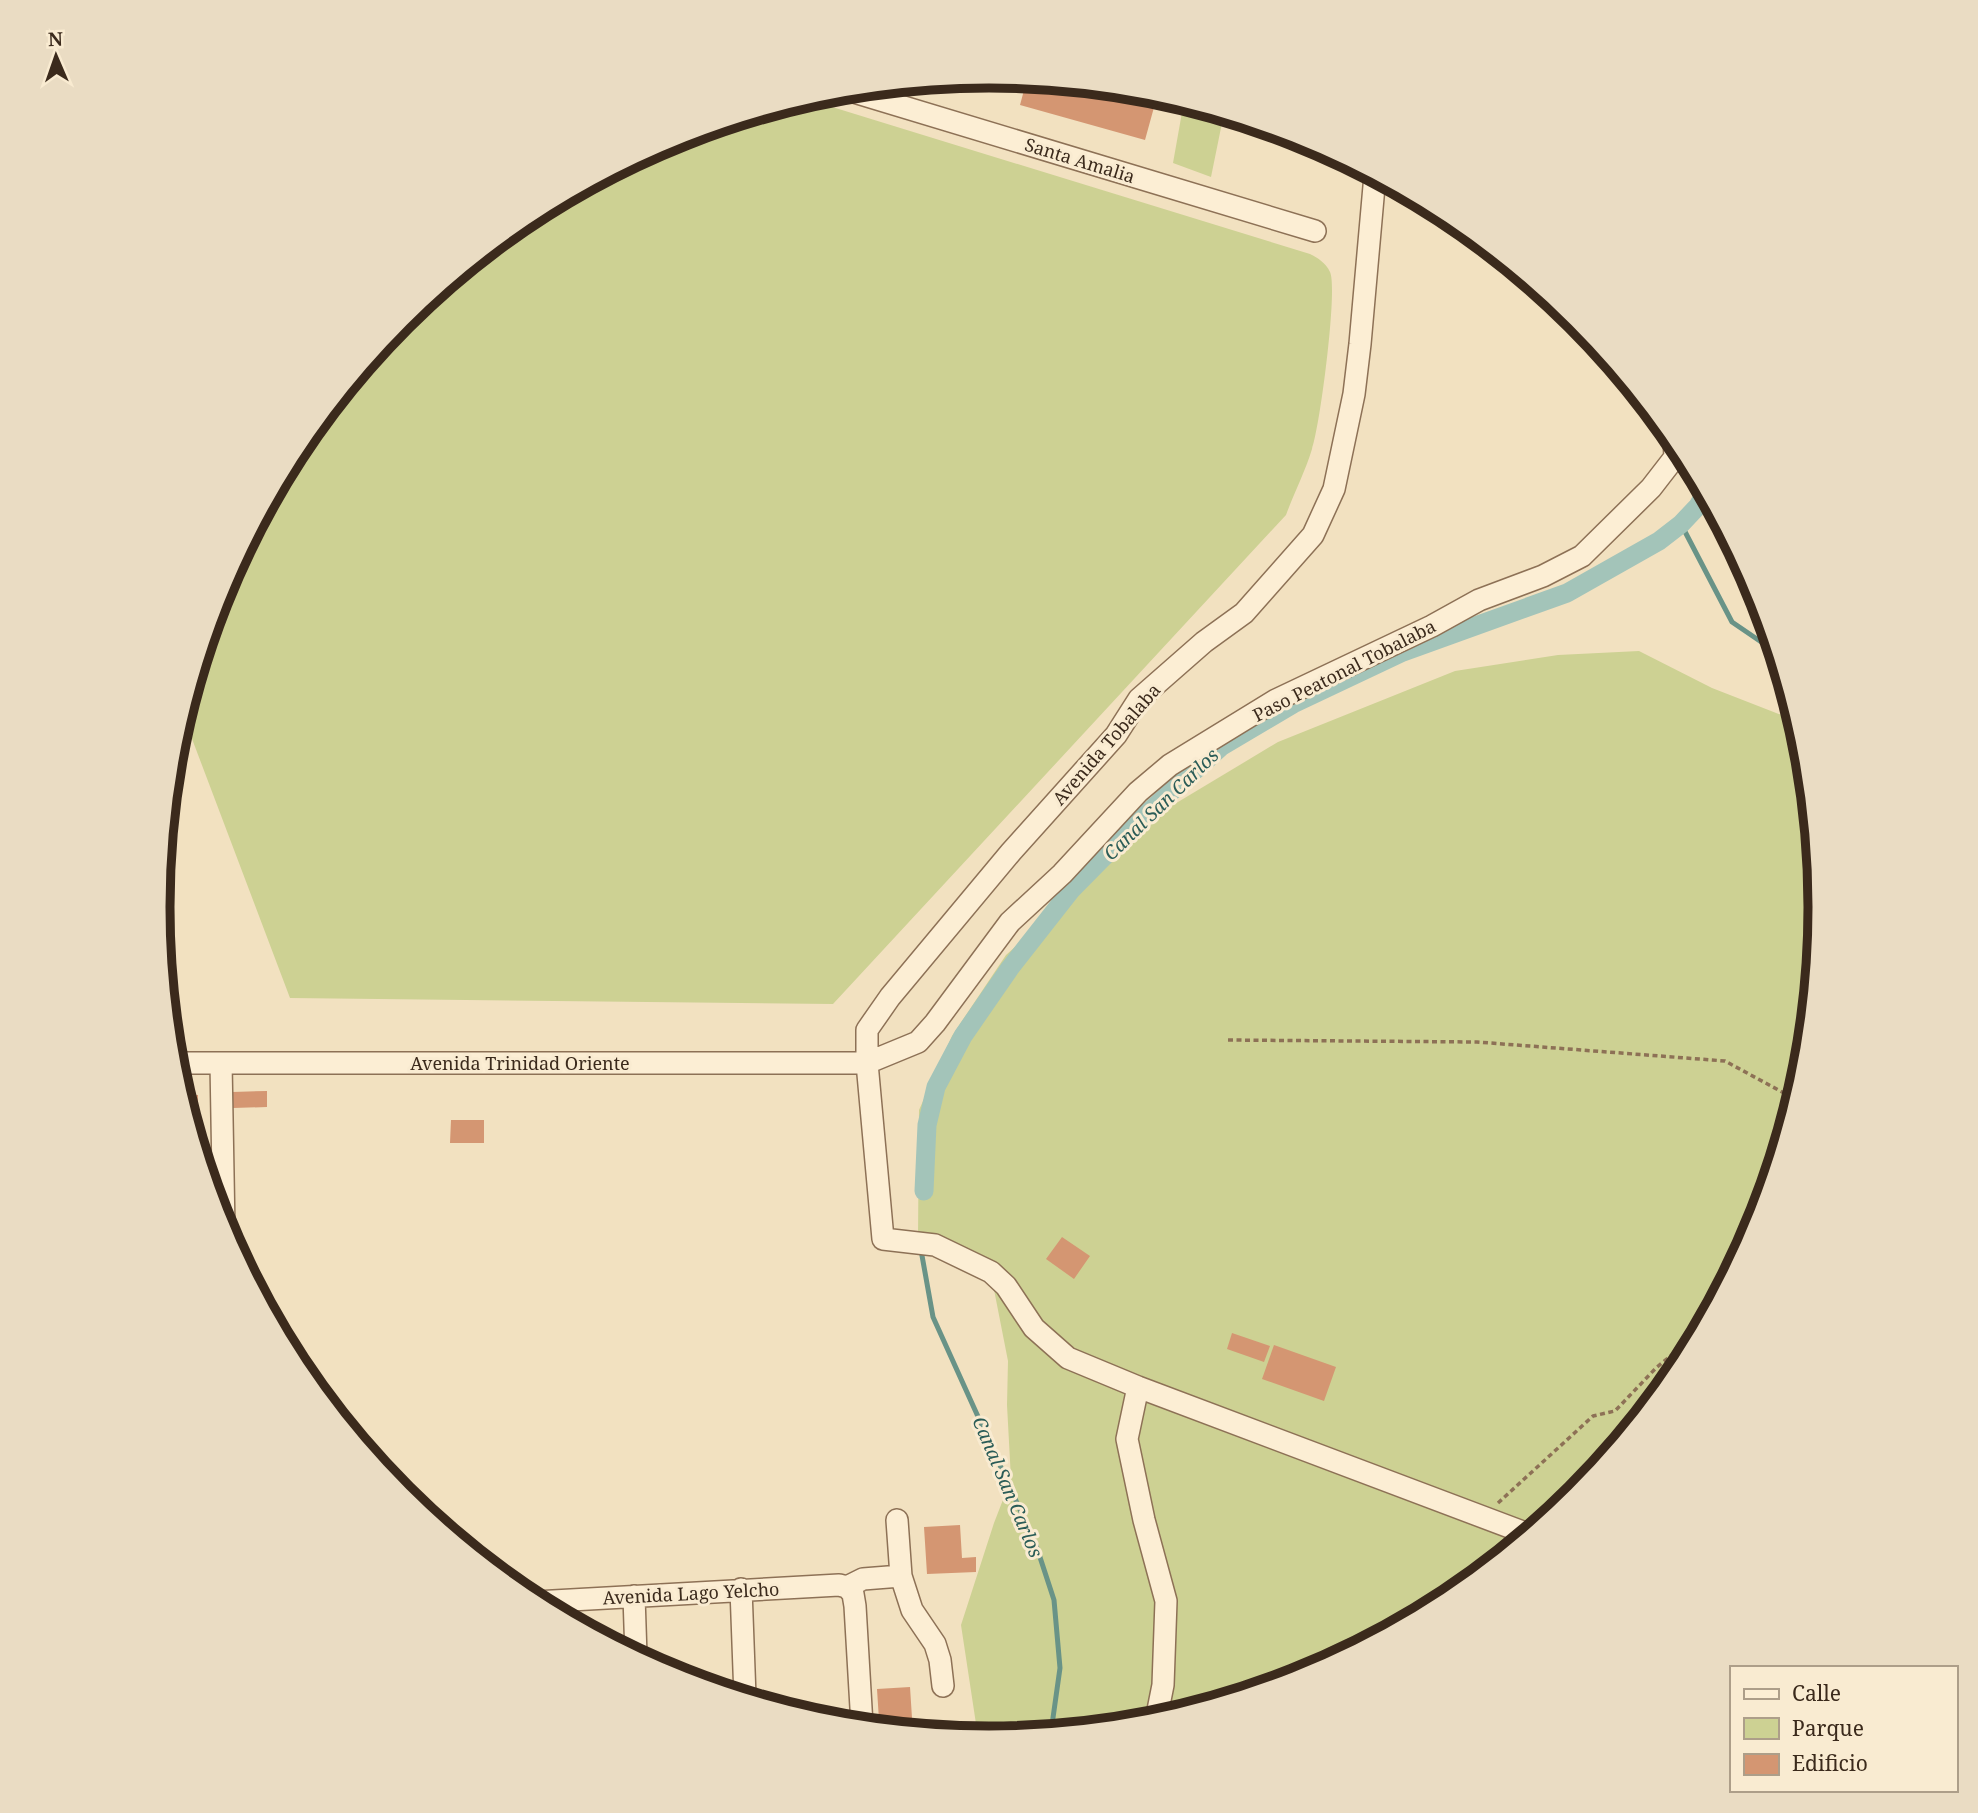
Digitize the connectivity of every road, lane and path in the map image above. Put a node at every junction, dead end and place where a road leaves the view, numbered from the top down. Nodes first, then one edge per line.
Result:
1 (870, 97) edge
2 (1374, 184) edge
3 (1315, 231) dead end
4 (1674, 458) edge
5 (1228, 1040) dead end
6 (185, 1063) edge
7 (220, 1063) junction
8 (867, 1063) junction
9 (1785, 1094) edge
10 (223, 1197) edge
11 (1675, 1353) edge
12 (1138, 1387) junction
13 (1483, 1517) junction
14 (897, 1520) dead end
15 (1519, 1531) edge
16 (901, 1576) junction
17 (847, 1587) junction
18 (741, 1590) junction
19 (634, 1596) junction
20 (555, 1601) edge
21 (636, 1645) edge
22 (943, 1686) dead end
23 (745, 1688) edge
24 (1158, 1708) edge
25 (861, 1715) edge

1 - 3 street, Santa Amalia
2 - 8 street, Avenida Tobalaba
4 - 8 street, Paso Peatonal Tobalaba
5 - 9 path
6 - 7 street, Avenida Trinidad Oriente
7 - 8 street, Avenida Trinidad Oriente
7 - 10 street
8 - 12 street, Avenida Tobalaba
11 - 13 path
12 - 13 street
12 - 24 street
13 - 15 street
14 - 16 street
16 - 17 street, Avenida Lago Yelcho
16 - 22 street
17 - 18 street, Avenida Lago Yelcho
17 - 25 street
18 - 19 street, Avenida Lago Yelcho
18 - 23 street
19 - 20 street, Avenida Lago Yelcho
19 - 21 street

